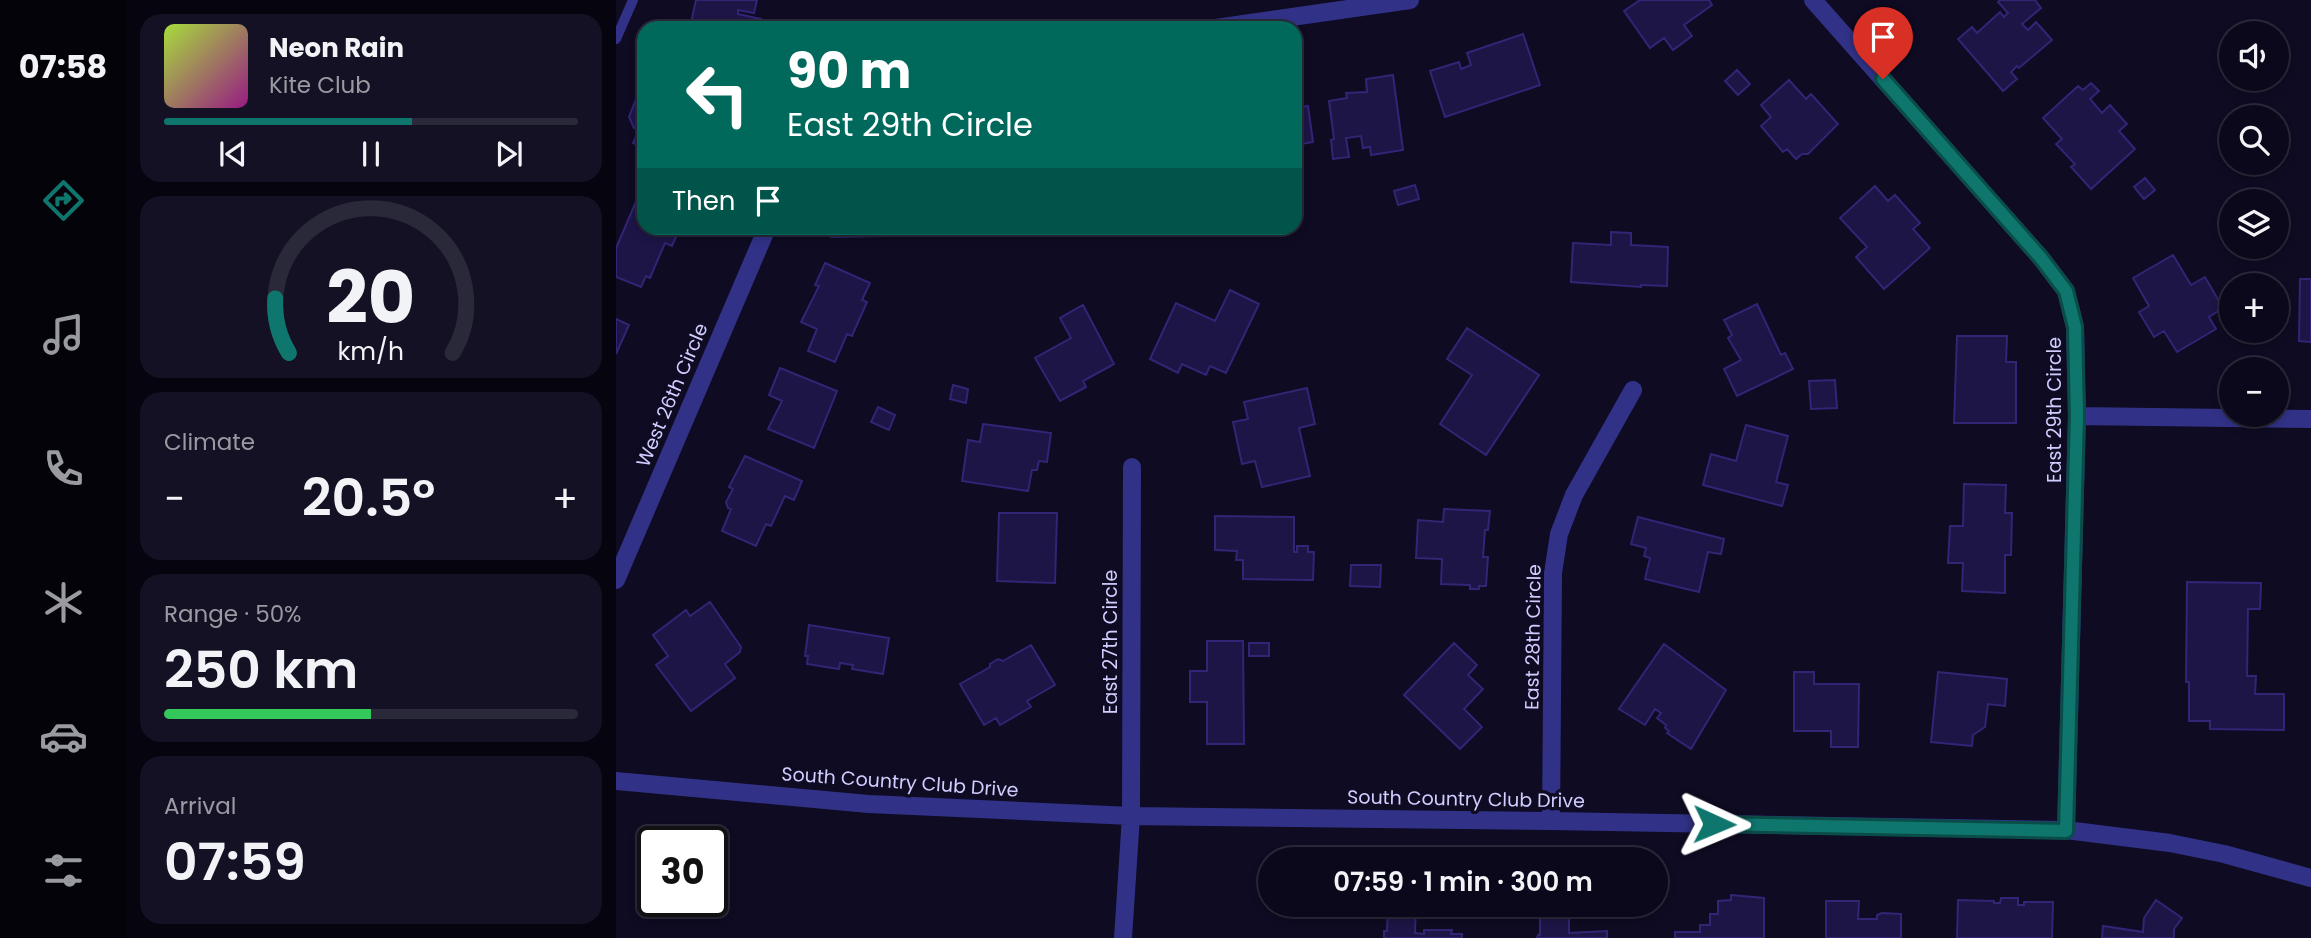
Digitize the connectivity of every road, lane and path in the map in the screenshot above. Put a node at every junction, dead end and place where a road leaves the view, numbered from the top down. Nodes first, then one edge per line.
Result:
1 (633, 0) edge
2 (1410, 0) edge
3 (1813, 0) edge
4 (1264, 21) edge
5 (616, 39) edge
6 (764, 235) edge
7 (1633, 390) dead end
8 (2077, 416) junction
9 (2311, 419) edge
10 (1132, 467) dead end
11 (616, 580) edge
12 (616, 780) edge
13 (1131, 816) junction
14 (1551, 821) junction
15 (2066, 831) junction
16 (2311, 878) edge
17 (1123, 938) edge

1 - 5 lane
2 - 4 street
3 - 8 street, East 29th Circle
6 - 11 street, West 26th Circle
7 - 14 street, East 28th Circle
8 - 9 street
8 - 15 street, East 29th Circle
10 - 13 street, East 27th Circle
12 - 13 street, South Country Club Drive
13 - 14 street, South Country Club Drive
13 - 17 street, East 27th Circle
14 - 15 street, South Country Club Drive
15 - 16 street, South Country Club Drive

